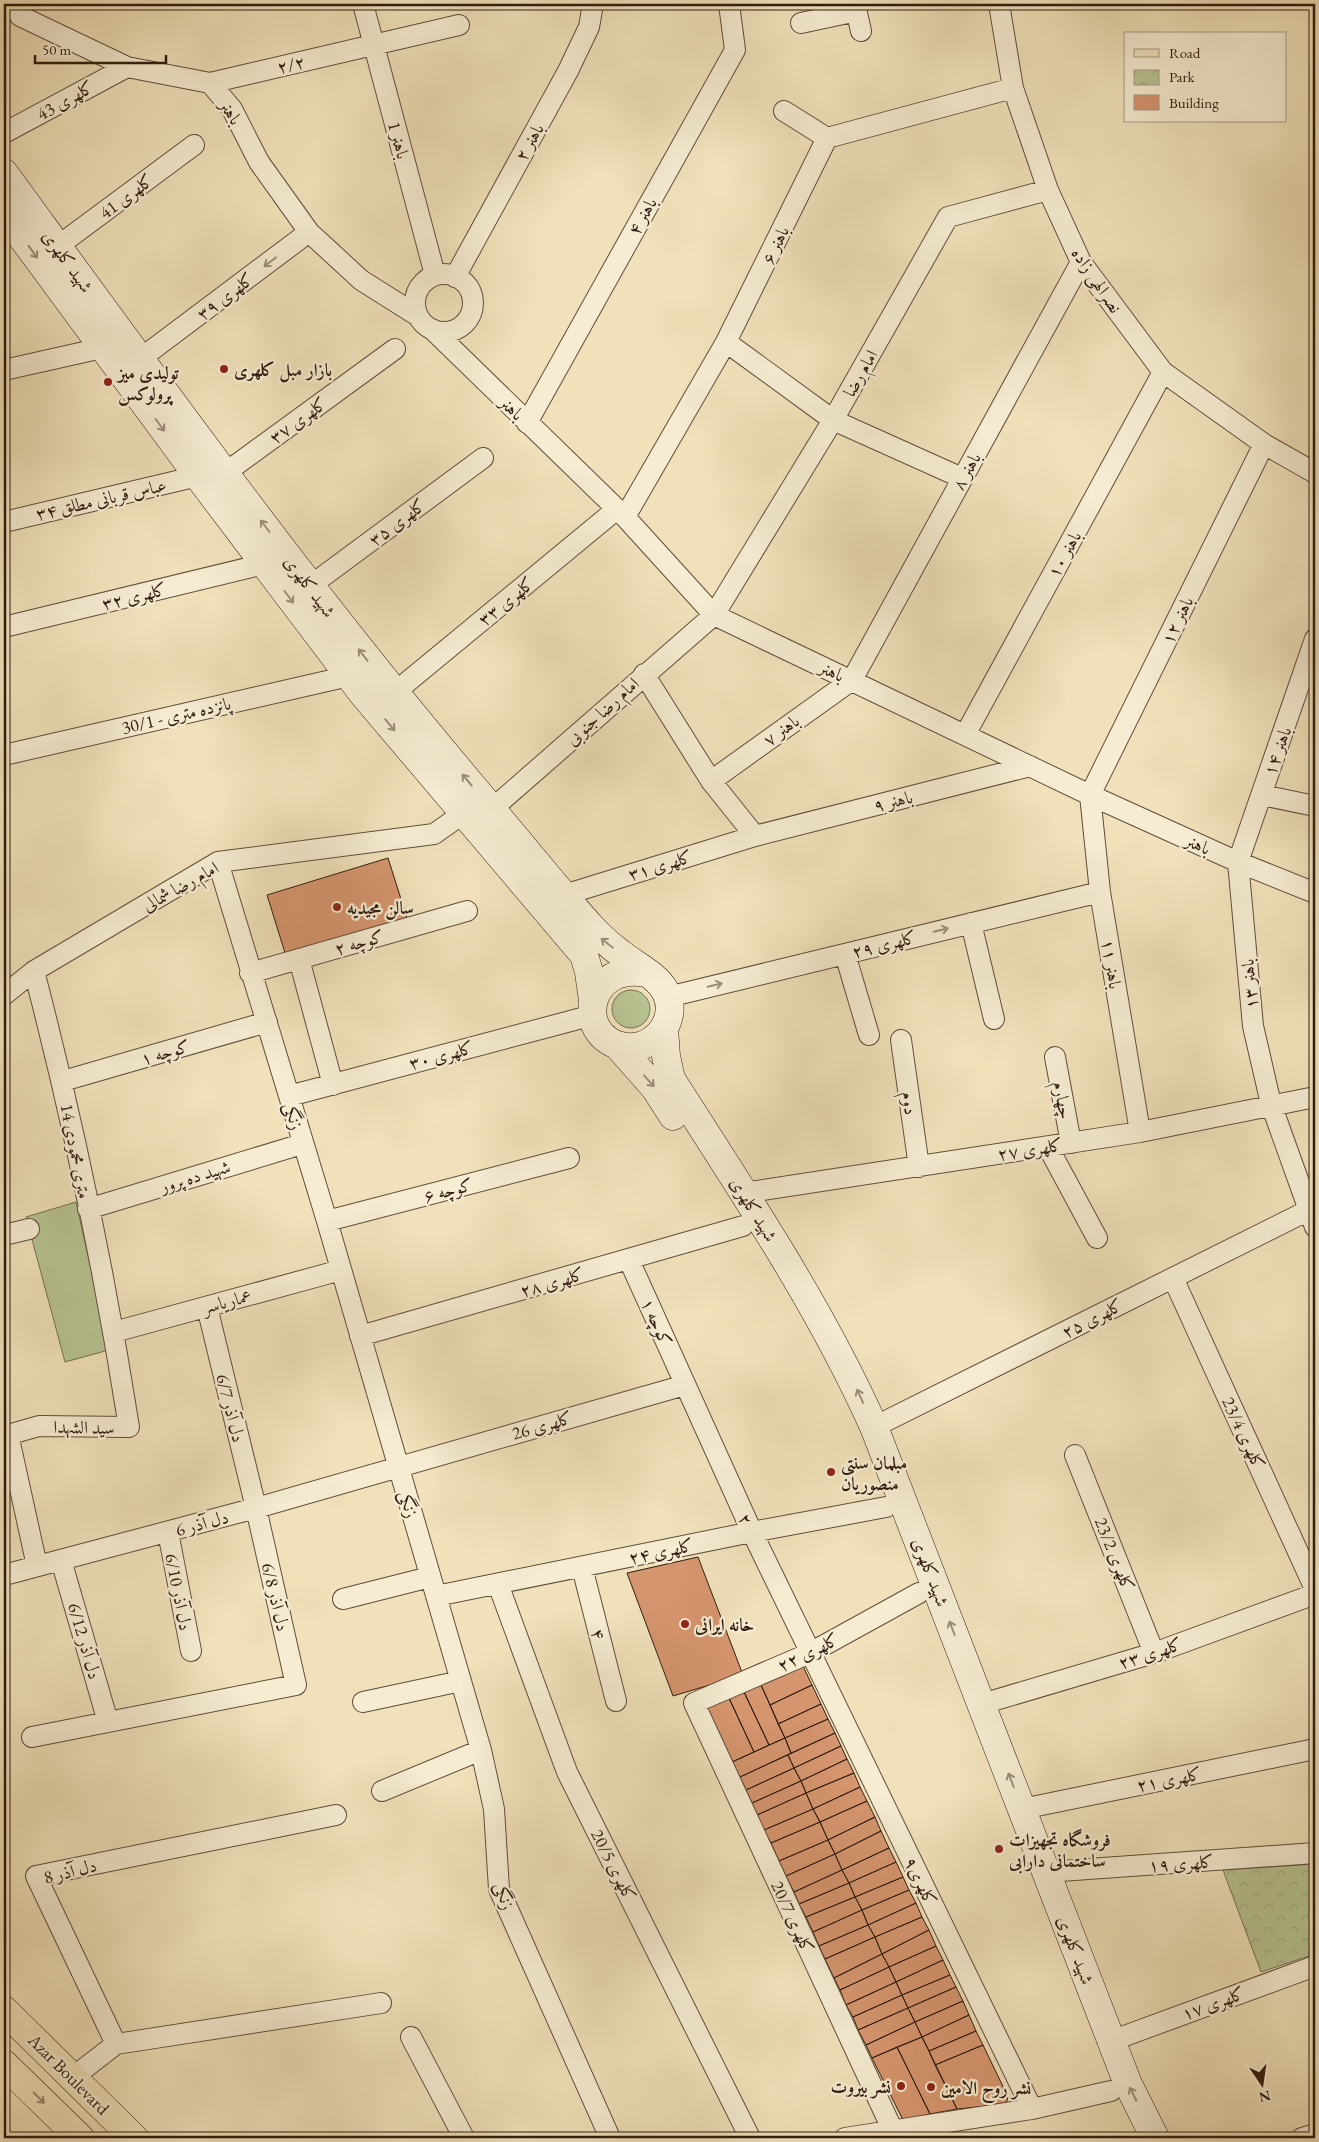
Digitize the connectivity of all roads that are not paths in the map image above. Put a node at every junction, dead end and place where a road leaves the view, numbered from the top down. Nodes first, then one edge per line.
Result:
1 (15, 4) edge
2 (363, 4) edge
3 (592, 4) edge
4 (729, 4) edge
5 (999, 4) edge
6 (856, 7) edge
7 (801, 23) dead end
8 (459, 25) dead end
9 (861, 31) dead end
10 (373, 44) junction
11 (126, 67) junction
12 (210, 83) junction
13 (1013, 88) junction
14 (784, 111) dead end
15 (4, 134) edge
16 (827, 138) junction
17 (194, 145) dead end
18 (4, 173) edge
19 (1048, 190) junction
20 (7, 224) edge
21 (309, 232) junction
22 (58, 246) junction
23 (1081, 262) junction
24 (445, 276) junction
25 (425, 323) junction
26 (726, 342) junction
27 (102, 348) junction
28 (395, 349) dead end
29 (140, 359) junction
30 (4, 370) edge
31 (1163, 372) junction
32 (833, 420) junction
33 (527, 423) junction
34 (1264, 444) junction
35 (483, 458) dead end
36 (225, 473) junction
37 (1315, 473) edge
38 (198, 476) junction
39 (962, 478) junction
40 (621, 513) junction
41 (4, 522) edge
42 (264, 564) junction
43 (310, 586) junction
44 (714, 615) junction
45 (4, 627) edge
46 (1315, 639) edge
47 (644, 674) junction
48 (349, 676) junction
49 (852, 680) junction
50 (1308, 687) edge
51 (394, 693) junction
52 (965, 735) junction
53 (4, 755) edge
54 (1030, 766) junction
55 (711, 781) junction
56 (1090, 795) junction
57 (1262, 795) junction
58 (1315, 806) edge
59 (492, 809) junction
60 (464, 813) junction
61 (755, 836) junction
62 (218, 862) junction
63 (1238, 862) junction
64 (1100, 892) junction
65 (1315, 893) edge
66 (564, 895) junction
67 (467, 911) dead end
68 (971, 923) junction
69 (845, 954) junction
70 (299, 959) junction
71 (34, 970) junction
72 (250, 973) junction
73 (646, 973) junction
74 (4, 995) edge
75 (668, 997) junction
76 (593, 1008) junction
77 (994, 1019) dead end
78 (267, 1022) junction
79 (664, 1029) junction
80 (869, 1035) dead end
81 (901, 1040) dead end
82 (617, 1045) junction
83 (1055, 1057) dead end
84 (63, 1081) junction
85 (333, 1084) junction
86 (289, 1096) junction
87 (1315, 1097) edge
88 (1271, 1104) junction
89 (1140, 1132) junction
90 (1071, 1143) junction
91 (302, 1144) junction
92 (1048, 1146) junction
93 (568, 1158) dead end
94 (919, 1166) junction
95 (744, 1193) junction
96 (88, 1209) junction
97 (1312, 1219) edge
98 (326, 1221) junction
99 (742, 1226) junction
100 (29, 1229) dead end
101 (4, 1235) edge
102 (1097, 1238) dead end
103 (628, 1260) junction
104 (341, 1270) junction
105 (1172, 1278) junction
106 (207, 1307) junction
107 (114, 1332) junction
108 (360, 1336) junction
109 (685, 1385) junction
110 (874, 1427) junction
111 (6, 1435) edge
112 (1075, 1455) dead end
113 (399, 1466) junction
114 (886, 1507) junction
115 (256, 1508) junction
116 (168, 1532) junction
117 (752, 1532) junction
118 (61, 1560) junction
119 (37, 1566) junction
120 (582, 1567) junction
121 (4, 1575) edge
122 (430, 1577) junction
123 (498, 1584) junction
124 (1315, 1589) edge
125 (919, 1593) junction
126 (1315, 1594) edge
127 (436, 1596) junction
128 (343, 1599) dead end
129 (191, 1651) dead end
130 (810, 1653) junction
131 (1154, 1653) junction
132 (461, 1681) junction
133 (616, 1701) dead end
134 (362, 1702) dead end
135 (694, 1703) joint
136 (982, 1704) junction
137 (108, 1722) junction
138 (32, 1737) dead end
139 (1315, 1749) edge
140 (482, 1750) junction
141 (382, 1791) dead end
142 (1022, 1809) junction
143 (336, 1815) dead end
144 (1315, 1853) edge
145 (1046, 1872) junction
146 (1315, 1966) edge
147 (381, 2003) dead end
148 (4, 2010) edge
149 (411, 2037) dead end
150 (1111, 2041) junction
151 (116, 2044) junction
152 (4, 2064) edge
153 (72, 2078) junction
154 (1111, 2091) junction
155 (1032, 2109) junction
156 (893, 2132) junction
157 (1315, 2134) edge
158 (80, 2138) edge
159 (134, 2138) edge
160 (464, 2138) edge
161 (610, 2138) edge
162 (750, 2138) edge
163 (845, 2138) edge
164 (1134, 2138) edge
165 (1154, 2138) edge
166 (1302, 2138) edge

1 - 11 street, باهنر
2 - 10 street, باهنر 1
3 - 24 street, باهنر ۲
4 - 33 street, باهنر ۴
5 - 13 street, نصرالهی زاده
6 - 7 street
6 - 9 street
8 - 10 street, ۲/۲
10 - 12 street, ۲/۲
10 - 24 street, باهنر 1
11 - 12 street, باهنر
11 - 15 street, کلهری 43
12 - 21 street, باهنر
13 - 16 street
13 - 19 street, نصرالهی زاده
14 - 16 street
16 - 26 street, باهنر ۶
17 - 22 street, کلهری 41
18 - 22 main road, شهید کلهری
19 - 23 street, نصرالهی زاده
19 - 32 street, امام رضا
20 -> 27 main road, شهید کلهری
21 - 25 street, باهنر
21 -> 29 street, کلهری ۳۹
22 - 29 main road, شهید کلهری
23 - 31 street, نصرالهی زاده
23 - 39 street, باهنر ۸
24 - 25 street
24 - 25 street
25 - 33 street, باهنر
26 - 32 street
26 - 40 street, باهنر ۶
27 - 30 street
27 -> 38 main road, شهید کلهری
28 - 36 street, کلهری ۳۷
29 - 36 main road, شهید کلهری
31 - 34 street, نصرالهی زاده
31 - 52 street, باهنر ۱۰
32 - 39 street
32 - 44 street, امام رضا
33 - 40 street, باهنر
34 - 37 street, نصرالهی زاده
34 - 56 street, باهنر ۱۲
35 - 43 street, کلهری ۳۵
43 -> 36 main road, شهید کلهری
38 - 41 street, عباس قربانی مطلق ۳۴
38 - 42 main road, شهید کلهری
39 - 49 street, باهنر ۸
40 - 44 street, باهنر
40 - 51 street, کلهری ۳۳
42 - 45 street, کلهری ۳۲
42 -> 48 main road, شهید کلهری
51 -> 43 main road, شهید کلهری
44 - 47 street, امام رضا جنوبی
44 - 49 street, باهنر
46 - 50 street, باهنر ۱۴
47 - 55 street
47 - 59 street, امام رضا جنوبی
48 - 53 street, 30/1 - پانزده متری
48 -> 60 main road, شهید کلهری
49 - 52 street, باهنر
49 - 55 street, باهنر ۷
50 - 57 street, باهنر ۱۴
59 -> 51 main road, شهید کلهری
52 - 54 street, باهنر
54 - 56 street, باهنر
54 - 61 street, باهنر ۹
55 - 61 street
56 - 63 street, باهنر
56 - 64 street, باهنر ۱۱
57 - 58 street
57 - 63 street, باهنر ۱۴
59 - 66 main road, شهید کلهری
60 - 62 street, امام رضا شمالی
60 - 76 main road, شهید کلهری
61 - 66 street, کلهری ۳۱
62 - 71 street, امام رضا شمالی
62 - 72 street, زنگی
63 - 65 street, باهنر
63 - 88 street, باهنر ۱۳
64 - 68 street, کلهری ۲۹
64 - 89 street, باهنر ۱۱
73 -> 66 main road, شهید کلهری
67 - 70 street, ۲ کوچه
69 -> 68 street, کلهری ۲۹
68 - 77 street
75 -> 69 street, کلهری ۲۹
69 - 80 street
70 - 72 street, ۲ کوچه
70 - 85 street
71 - 74 street, امام رضا شمالی
71 - 84 street, 14 متری محمودی
72 - 78 street, زنگی
73 - 75 main road
73 - 76 main road
75 - 79 main road
76 - 82 main road
76 - 85 street, کلهری ۳۰
78 - 84 street, ۱ کوچه
78 - 86 street, زنگی
79 - 82 main road
79 - 95 main road, شهید کلهری
81 - 94 street, دوم
82 -> 99 main road, شهید کلهری
83 - 90 street, چهارم
84 - 96 street, 14 متری محمودی
85 - 86 street, کلهری ۳۰
86 - 91 street, زنگی
87 - 88 street, کلهری ۲۷
88 - 89 street, کلهری ۲۷
88 - 97 street, باهنر ۱۳
89 - 90 street, کلهری ۲۷
90 - 92 street, کلهری ۲۷
91 - 96 street, شهید ده پرور
91 - 98 street, زنگی
92 - 94 street, کلهری ۲۷
92 - 102 street
93 - 98 street, ۶ کوچه
94 - 95 street, کلهری ۲۷
110 -> 95 main road, شهید کلهری
96 - 107 street, 14 متری محمودی
97 - 105 street, کلهری ۲۵
98 - 104 street, زنگی
99 - 103 street, کلهری ۲۸
99 - 114 main road, شهید کلهری
100 - 101 street
103 - 108 street, کلهری ۲۸
103 - 109 street, ۱ کوچه
104 - 106 street, عماریاسر
104 - 108 street, زنگی
105 - 110 street, کلهری ۲۵
105 - 124 street, کلهری 23/4
106 - 107 street, عماریاسر
106 - 115 street, دل آذر 6/7
107 - 111 street, سید الشهدا
108 - 113 street, زنگی
109 - 113 street, کلهری 26
109 - 117 street, ۲
136 -> 110 main road, شهید کلهری
111 - 119 street
112 - 131 street, کلهری 23/2
113 - 115 street, دل آذر 6
113 - 122 street, زنگی
114 - 117 street, کلهری ۲۴
114 - 125 main road, شهید کلهری
115 - 116 street, دل آذر 6
115 - 137 street, دل آذر 6/8
116 - 118 street, دل آذر 6
116 - 129 street, دل آذر 6/10
117 - 120 street, کلهری ۲۴
117 - 130 street, ۲
118 - 119 street, دل آذر 6
118 - 137 street, دل آذر 6/12
119 - 121 street, دل آذر 6
120 - 123 street, کلهری ۲۴
120 - 133 street, ۴
122 - 127 street, زنگی
122 - 128 street
123 - 127 street, کلهری ۲۴
123 - 162 street, کلهری 20/5
125 - 130 street, کلهری ۲۲
125 - 154 main road, شهید کلهری
126 - 131 street, کلهری ۲۳
127 - 132 street, زنگی
130 - 135 street, کلهری ۲۲
130 - 155 street, کلهری۹
131 - 136 street, کلهری ۲۳
132 - 134 street
132 - 140 street, زنگی
135 - 156 street, کلهری 20/7
142 -> 136 main road, شهید کلهری
137 - 138 street
139 - 142 street, کلهری ۲۱
140 - 141 street
140 - 161 street, زنگی
142 - 145 main road, شهید کلهری
143 - 151 street, دل آذر 8
144 - 145 street, کلهری ۱۹
145 - 150 main road, شهید کلهری
146 - 150 street, کلهری ۱۷
147 - 151 street
148 - 153 main road, Azar Boulevard
149 - 160 street
165 -> 150 main road, شهید کلهری
151 - 153 street
152 -> 158 main road
153 - 159 main road, Azar Boulevard
154 - 155 street
154 - 164 main road, شهید کلهری
155 - 156 street
156 - 163 street
157 - 166 street

